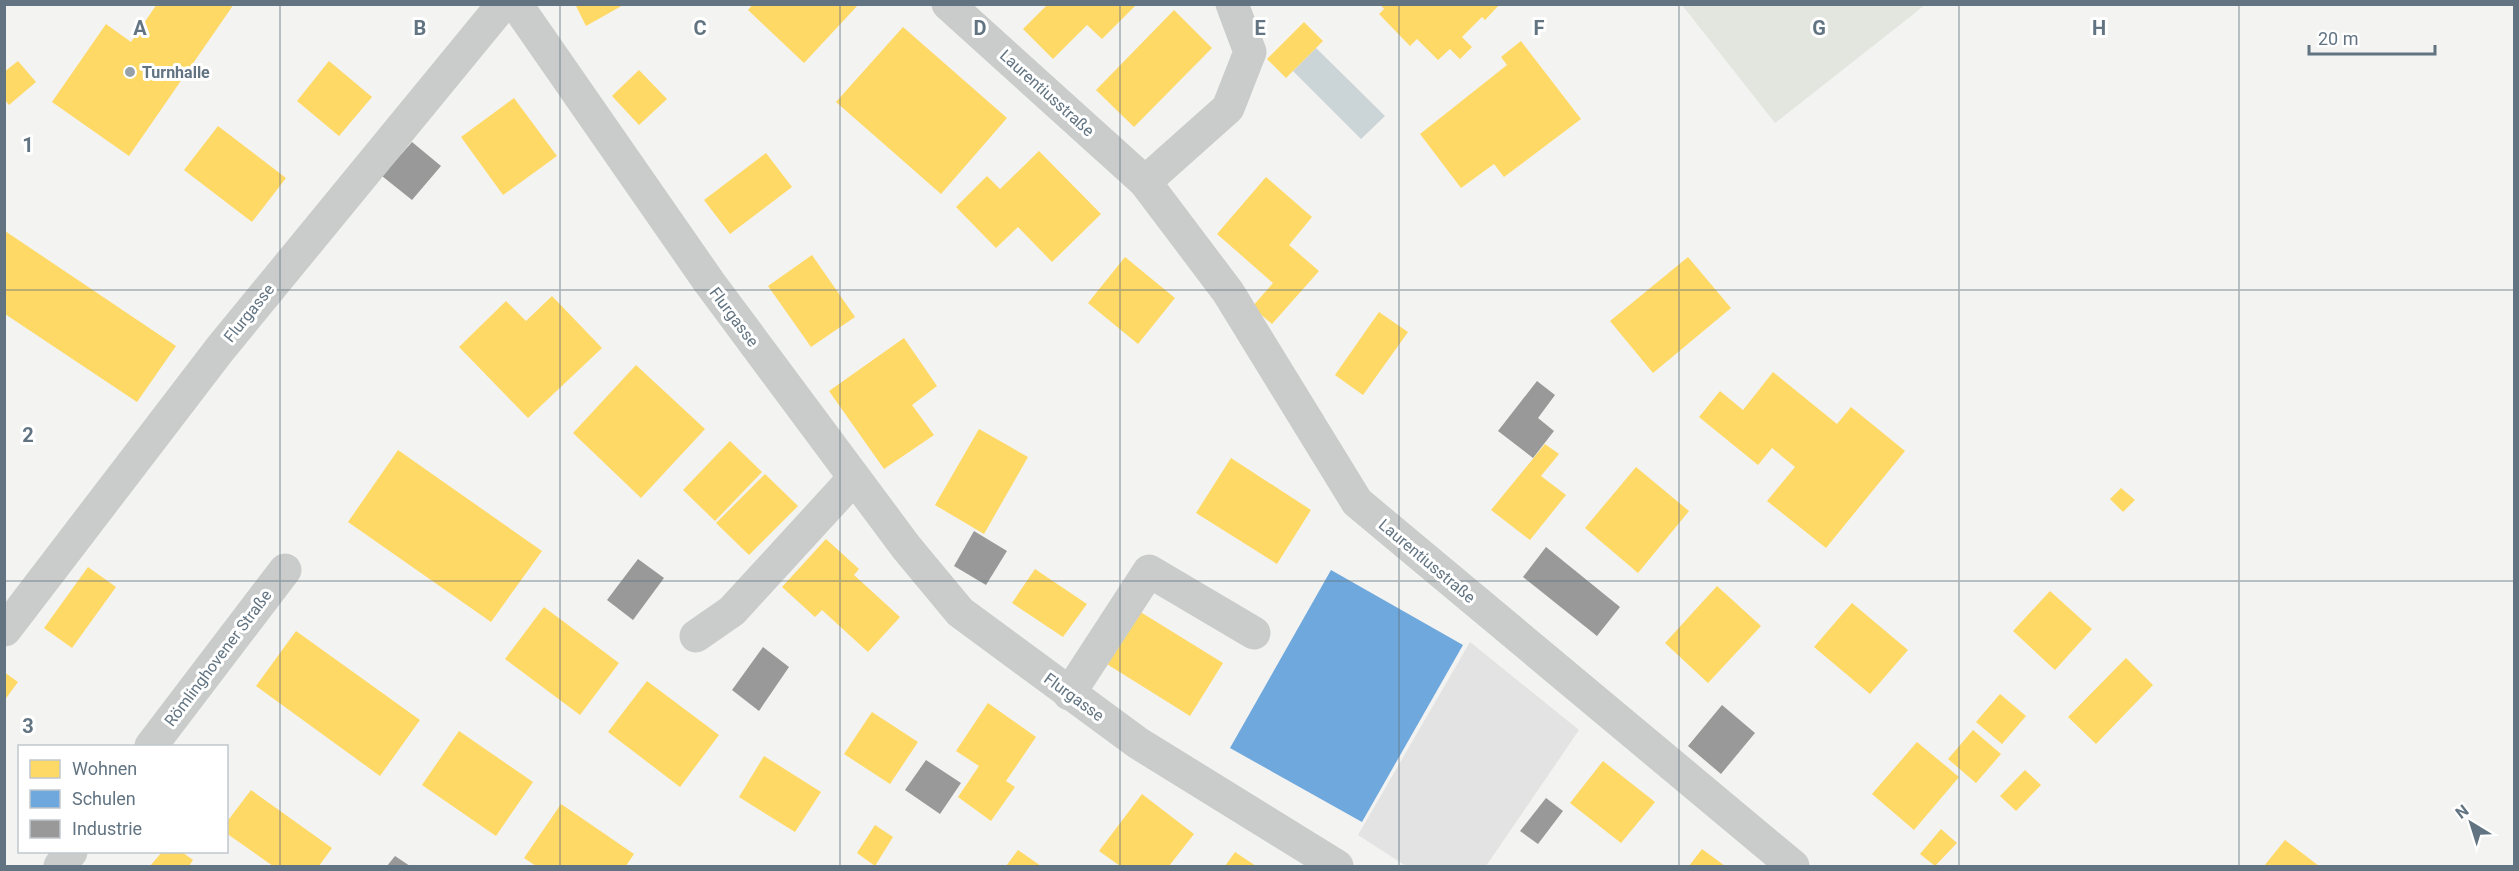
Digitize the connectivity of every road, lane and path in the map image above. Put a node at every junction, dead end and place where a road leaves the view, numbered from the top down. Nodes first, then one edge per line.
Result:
1 (503, 4) edge
2 (516, 4) edge
3 (948, 4) edge
4 (1232, 4) edge
5 (1145, 182) junction
6 (854, 478) junction
7 (285, 570) dead end
8 (5, 630) edge
9 (1254, 633) dead end
10 (696, 636) dead end
11 (1069, 694) junction
12 (153, 745) edge
13 (70, 853) edge
14 (60, 867) edge
15 (1337, 867) edge
16 (1792, 867) edge

1 - 8 street, Flurgasse
2 - 6 street, Flurgasse
3 - 5 street, Laurentiusstraße
4 - 5 street
5 - 16 street, Laurentiusstraße
6 - 10 street
6 - 11 street, Flurgasse
7 - 12 street, Römlinghovener Straße
9 - 11 street
11 - 15 street, Flurgasse
13 - 14 street

